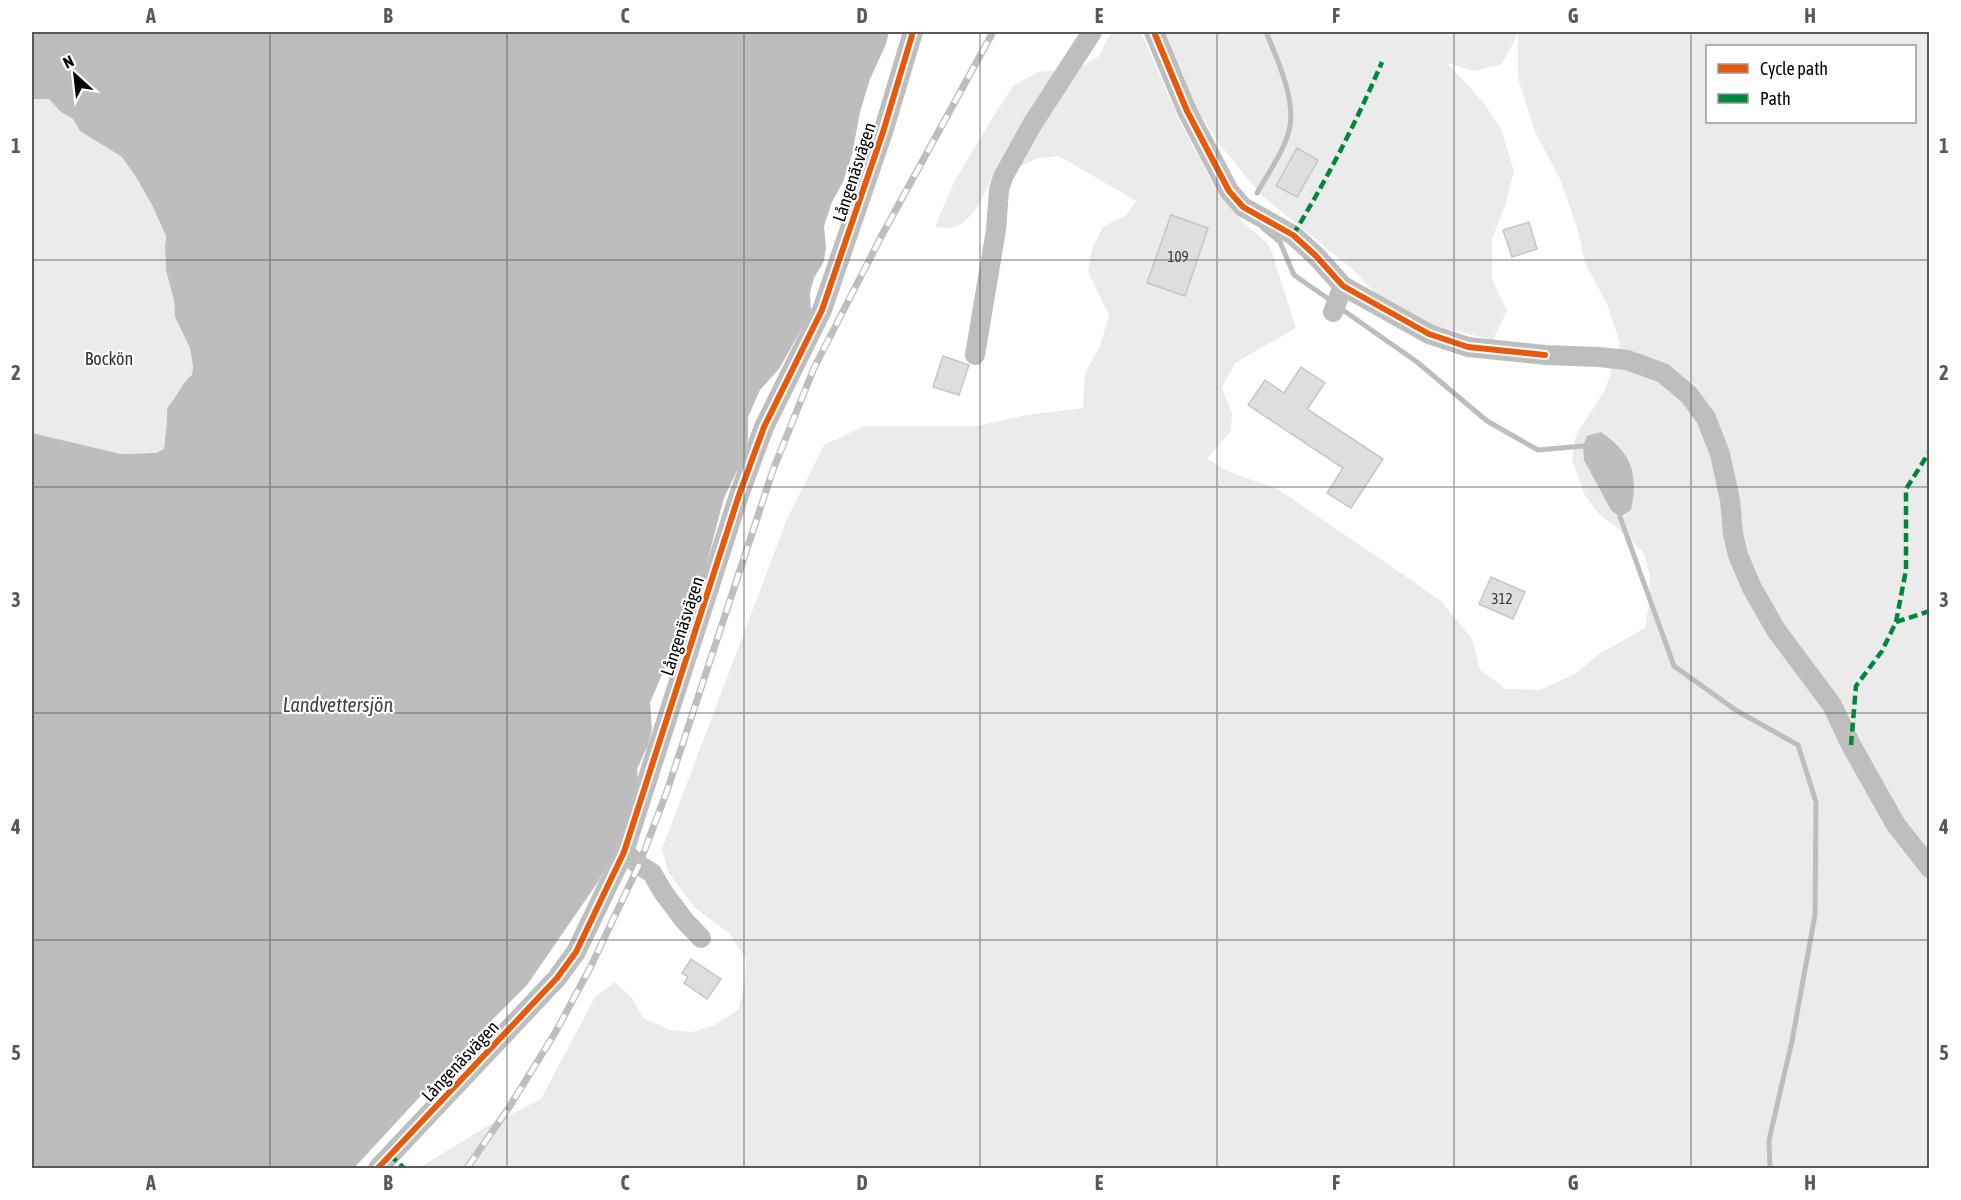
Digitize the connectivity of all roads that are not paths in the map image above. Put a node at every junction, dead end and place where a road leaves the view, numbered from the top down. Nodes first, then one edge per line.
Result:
1 (913, 32) edge
2 (1092, 32) edge
3 (1154, 32) edge
4 (975, 355) dead end
5 (624, 852) junction
6 (1929, 868) edge
7 (701, 938) dead end
8 (378, 1168) edge

1 - 5 street, Långenäsvägen
2 - 4 street
3 - 6 street
5 - 7 street
5 - 8 street, Långenäsvägen

